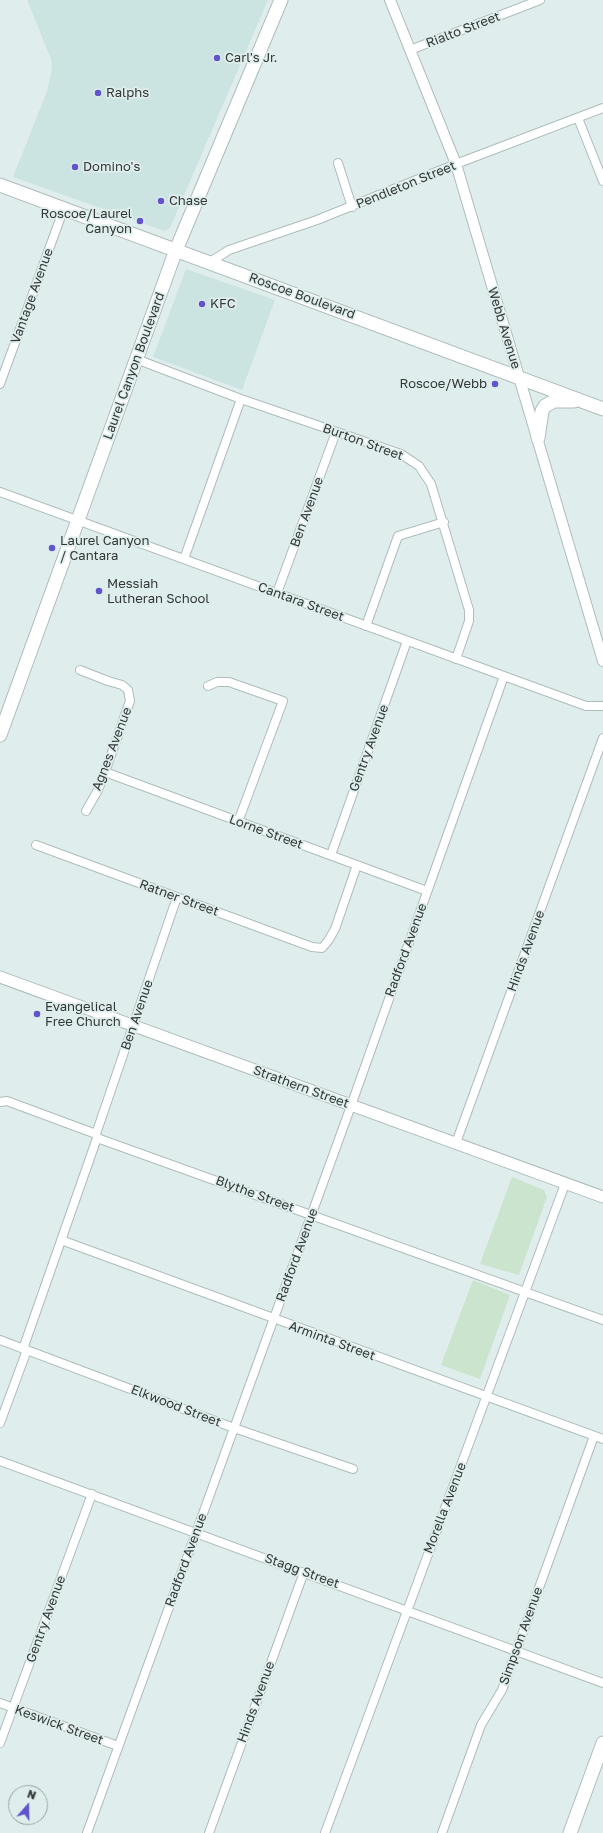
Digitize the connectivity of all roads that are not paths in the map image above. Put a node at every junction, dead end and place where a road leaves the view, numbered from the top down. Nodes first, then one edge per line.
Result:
1 (390, 0) edge
2 (540, 0) edge
3 (281, 1) edge
4 (410, 50) junction
5 (603, 108) edge
6 (578, 118) junction
7 (338, 163) dead end
8 (456, 164) junction
9 (603, 181) edge
10 (0, 185) edge
11 (352, 207) junction
12 (64, 208) junction
13 (176, 250) junction
14 (210, 262) junction
15 (136, 359) junction
16 (520, 378) junction
17 (0, 384) edge
18 (241, 399) junction
19 (583, 401) junction
20 (603, 409) edge
21 (336, 432) junction
22 (538, 438) junction
23 (0, 492) edge
24 (77, 520) junction
25 (444, 522) junction
26 (184, 559) junction
27 (277, 592) junction
28 (366, 626) junction
29 (407, 641) junction
30 (456, 658) junction
31 (603, 661) edge
32 (80, 670) dead end
33 (504, 676) junction
34 (208, 686) dead end
35 (603, 706) edge
36 (0, 735) edge
37 (603, 738) edge
38 (600, 755) edge
39 (105, 772) junction
40 (86, 811) dead end
41 (238, 822) junction
42 (36, 845) dead end
43 (331, 856) junction
44 (357, 865) junction
45 (427, 890) junction
46 (177, 897) junction
47 (0, 977) edge
48 (133, 1026) junction
49 (0, 1102) edge
50 (350, 1105) junction
51 (96, 1136) junction
52 (456, 1143) junction
53 (565, 1184) junction
54 (603, 1197) edge
55 (311, 1214) junction
56 (61, 1240) junction
57 (525, 1292) junction
58 (274, 1320) junction
59 (603, 1320) edge
60 (0, 1340) edge
61 (25, 1349) junction
62 (487, 1397) junction
63 (0, 1423) edge
64 (234, 1428) junction
65 (594, 1436) junction
66 (603, 1440) edge
67 (0, 1461) edge
68 (353, 1469) dead end
69 (92, 1494) junction
70 (196, 1532) junction
71 (304, 1572) junction
72 (407, 1611) junction
73 (516, 1651) junction
74 (603, 1683) edge
75 (0, 1703) edge
76 (13, 1708) junction
77 (0, 1743) edge
78 (603, 1743) edge
79 (118, 1746) junction
80 (87, 1833) edge
81 (209, 1833) edge
82 (325, 1833) edge
83 (442, 1833) edge
84 (570, 1833) edge

1 - 4 street, Webb Avenue
2 - 4 street, Rialto Street
3 - 13 main road, Laurel Canyon Boulevard
4 - 8 street, Webb Avenue
5 - 6 street, Pendleton Street
6 - 8 street, Pendleton Street
6 - 9 street
7 - 11 street
8 - 11 street, Pendleton Street
8 - 16 street, Webb Avenue
10 - 12 main road, Roscoe Boulevard
11 - 14 street, Pendleton Street
12 - 13 main road, Roscoe Boulevard
12 - 17 street, Vantage Avenue
13 - 14 main road, Roscoe Boulevard
13 - 15 main road, Laurel Canyon Boulevard
14 - 16 main road, Roscoe Boulevard
15 - 18 street, Burton Street
15 - 24 main road, Laurel Canyon Boulevard
16 - 19 main road, Roscoe Boulevard
16 - 22 street, Webb Avenue
18 - 21 street, Burton Street
18 - 26 street
19 - 20 main road, Roscoe Boulevard
19 - 22 main road
21 - 25 street, Burton Street
21 - 27 street, Ben Avenue
22 - 31 street, Webb Avenue
23 - 24 street, Cantara Street
24 - 26 street, Cantara Street
24 - 36 main road, Laurel Canyon Boulevard
25 - 28 street
25 - 30 street, Burton Street
26 - 27 street, Cantara Street
27 - 28 street, Cantara Street
28 - 29 street, Cantara Street
29 - 30 street, Cantara Street
29 - 43 street, Gentry Avenue
30 - 33 street, Cantara Street
32 - 39 street, Agnes Avenue
33 - 35 street, Cantara Street
33 - 45 street, Radford Avenue
34 - 41 street
37 - 38 street, Hinds Avenue
38 - 52 street, Hinds Avenue
39 - 40 street, Agnes Avenue
39 - 41 street, Lorne Street
41 - 43 street, Lorne Street
42 - 46 street, Ratner Street
43 - 44 street, Lorne Street
44 - 45 street, Lorne Street
44 - 46 street, Ratner Street
45 - 50 street, Radford Avenue
46 - 48 street, Ben Avenue
47 - 48 main road, Strathern Street
48 - 50 main road, Strathern Street
48 - 51 street, Ben Avenue
49 - 51 street, Blythe Street
50 - 52 main road, Strathern Street
50 - 55 street, Radford Avenue
51 - 55 street, Blythe Street
51 - 56 street, Ben Avenue
52 - 53 main road, Strathern Street
53 - 54 main road, Strathern Street
53 - 57 street, Morella Avenue
55 - 57 street, Blythe Street
55 - 58 street, Radford Avenue
56 - 58 street, Arminta Street
56 - 61 street, Ben Avenue
57 - 59 street, Blythe Street
57 - 62 street, Morella Avenue
58 - 62 street, Arminta Street
58 - 64 street, Radford Avenue
60 - 61 street, Elkwood Street
61 - 63 street, Ben Avenue
61 - 64 street, Elkwood Street
62 - 65 street, Arminta Street
62 - 72 street, Morella Avenue
64 - 68 street, Elkwood Street
64 - 70 street, Radford Avenue
65 - 66 street, Arminta Street
65 - 73 street, Simpson Avenue
67 - 69 street, Stagg Street
69 - 70 street, Stagg Street
69 - 76 street, Gentry Avenue
70 - 71 street, Stagg Street
70 - 79 street, Radford Avenue
71 - 72 street, Stagg Street
71 - 81 street, Hinds Avenue
72 - 73 street, Stagg Street
72 - 82 street, Morella Avenue
73 - 74 street, Stagg Street
73 - 83 street, Simpson Avenue
75 - 76 street, Keswick Street
76 - 77 street, Gentry Avenue
76 - 79 street, Keswick Street
78 - 84 main road
79 - 80 street, Radford Avenue

